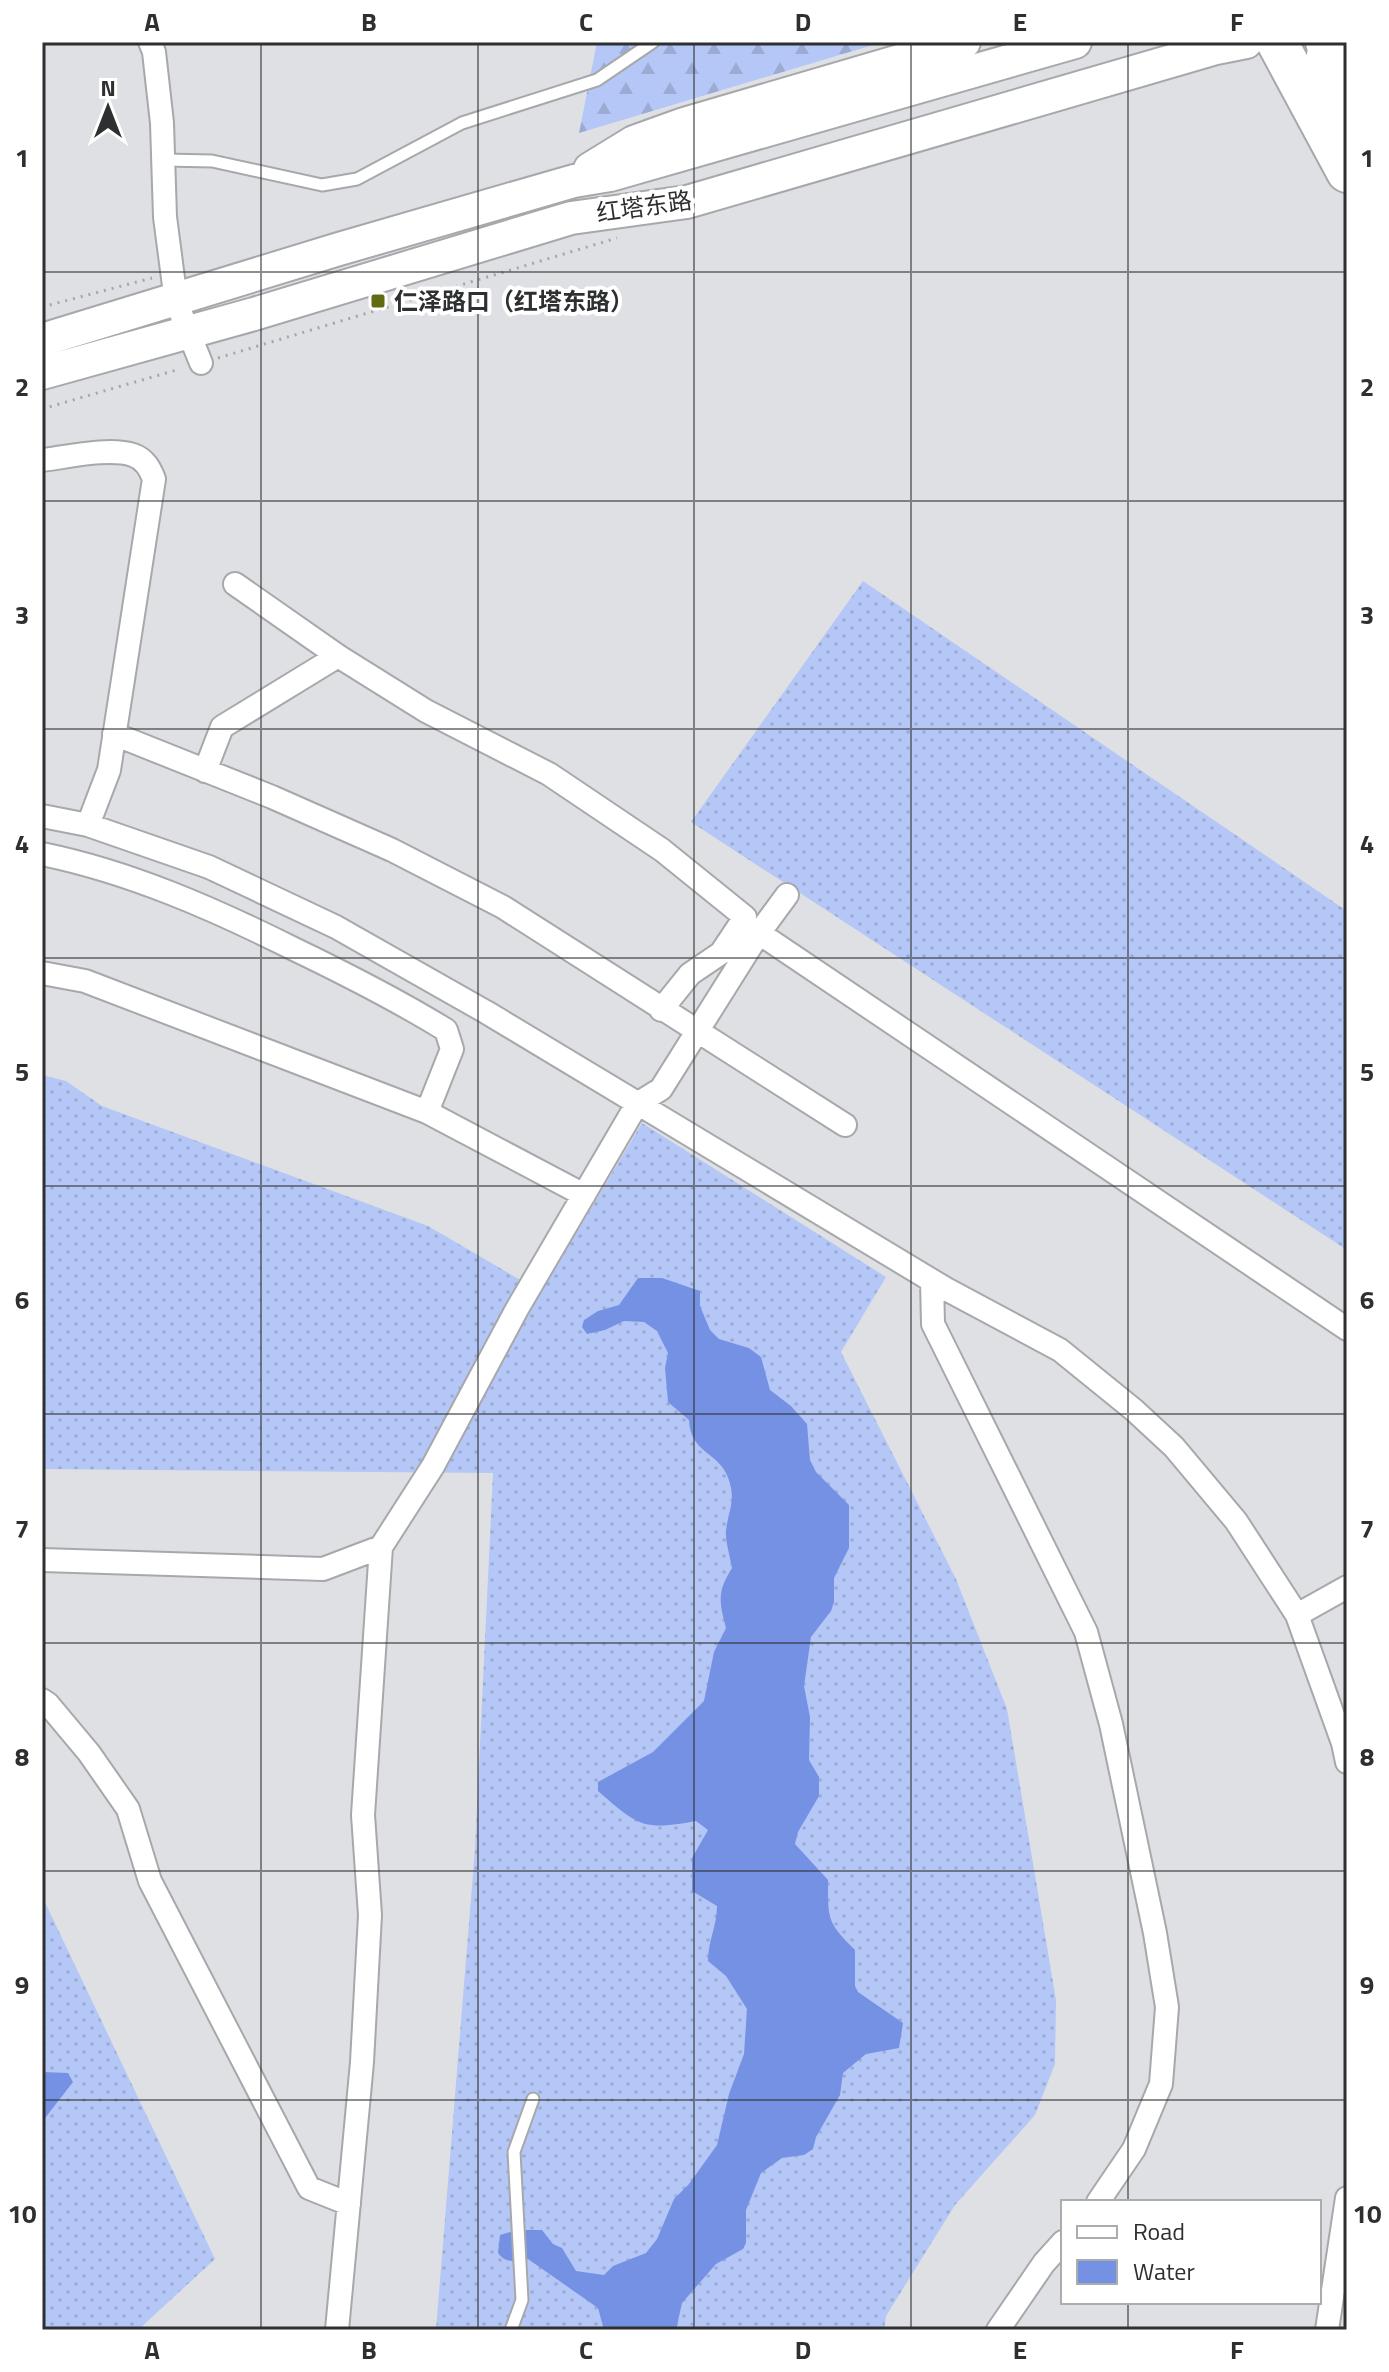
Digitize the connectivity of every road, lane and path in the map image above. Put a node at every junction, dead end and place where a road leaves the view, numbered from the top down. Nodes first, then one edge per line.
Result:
1 (150, 42) edge
2 (653, 42) edge
3 (964, 42) edge
4 (1075, 42) edge
5 (1246, 42) edge
6 (1277, 42) edge
7 (1323, 42) edge
8 (1347, 81) edge
9 (1347, 107) edge
10 (164, 160) junction
11 (1347, 172) edge
12 (574, 181) junction
13 (628, 235) dead end
14 (176, 301) junction
15 (188, 332) junction
16 (42, 340) edge
17 (201, 363) junction
18 (42, 373) edge
19 (42, 409) edge
20 (42, 460) edge
21 (235, 584) dead end
22 (338, 656) junction
23 (114, 734) junction
24 (205, 771) junction
25 (42, 816) edge
26 (88, 825) junction
27 (42, 854) edge
28 (787, 895) dead end
29 (759, 933) junction
30 (42, 973) edge
31 (661, 1010) junction
32 (697, 1032) junction
33 (637, 1104) junction
34 (427, 1112) junction
35 (845, 1125) dead end
36 (584, 1195) junction
37 (932, 1281) junction
38 (1347, 1329) edge
39 (381, 1547) junction
40 (42, 1560) edge
41 (1347, 1587) edge
42 (1297, 1615) junction
43 (42, 1700) edge
44 (1347, 1762) edge
45 (533, 2099) dead end
46 (1347, 2198) edge
47 (1099, 2200) edge
48 (349, 2204) junction
49 (1061, 2244) edge
50 (337, 2330) edge
51 (511, 2330) edge
52 (998, 2330) edge
53 (1327, 2330) edge

1 - 10 street
2 - 10 lane
3 - 12 main road
4 - 12 main road, 红塔东路
5 - 15 main road, 红塔东路
6 - 11 highway
7 - 8 highway
7 - 9 main road
10 - 14 street
12 - 14 main road, 红塔东路
13 - 17 path
14 - 15 street
14 - 16 main road, 红塔东路
15 - 17 street
15 - 18 main road, 红塔东路
17 - 19 path
20 - 23 street
21 - 22 street
22 - 24 street
22 - 31 street
23 - 24 street
23 - 26 street
24 - 31 street
25 - 26 street
26 - 33 street
27 - 34 street
28 - 29 street
29 - 32 street
29 - 38 street
30 - 34 street
31 - 32 street
32 - 33 street
32 - 35 street
33 - 36 street
33 - 37 street
34 - 36 street
36 - 39 street
37 - 42 street
37 - 47 street
39 - 40 street
39 - 48 street
41 - 42 street
42 - 44 street
43 - 48 street
45 - 51 lane
46 - 53 street
48 - 50 street
49 - 52 street

